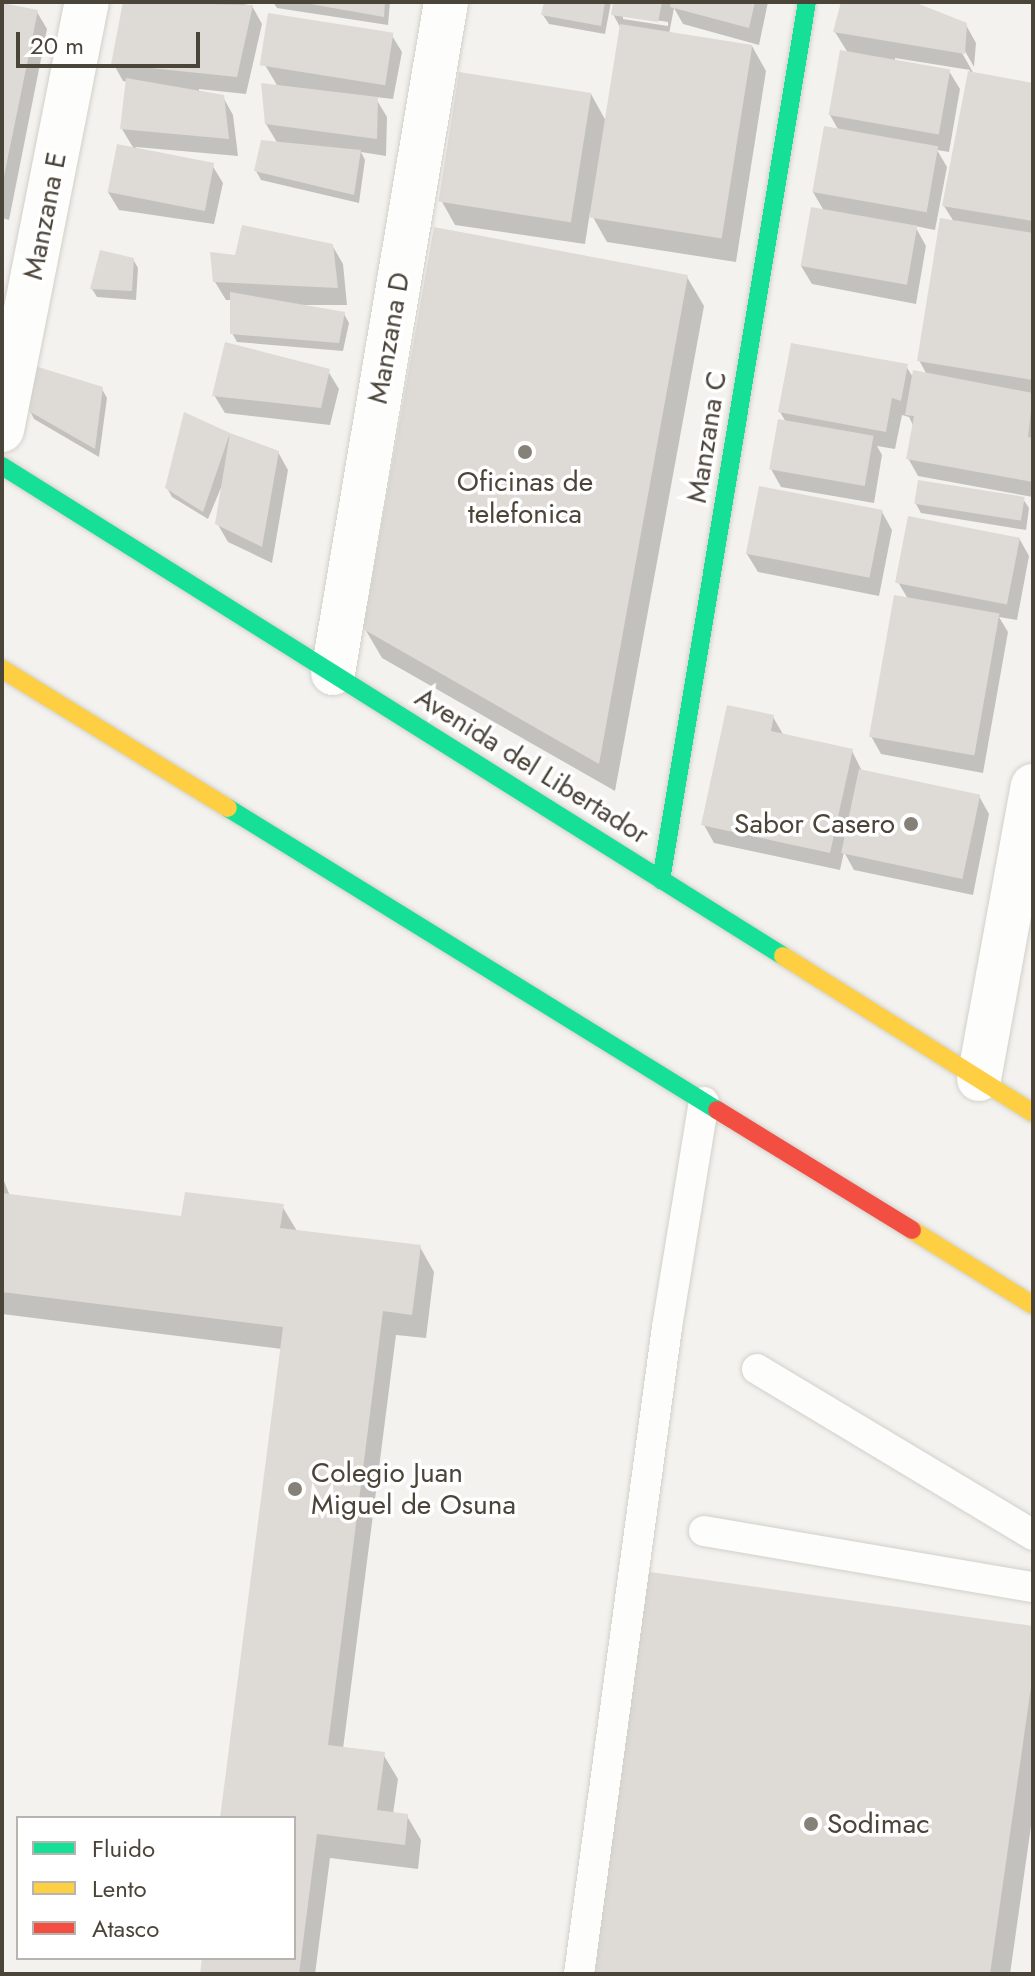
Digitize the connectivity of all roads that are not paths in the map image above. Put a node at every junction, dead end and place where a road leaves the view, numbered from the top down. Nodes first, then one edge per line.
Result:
1 (87, 2) edge
2 (446, 2) edge
3 (807, 2) edge
4 (2, 430) edge
5 (2, 466) edge
6 (2, 669) edge
7 (333, 673) junction
8 (1033, 786) edge
9 (661, 880) junction
10 (979, 1079) junction
11 (704, 1102) junction
12 (1033, 1113) edge
13 (1033, 1305) edge
14 (757, 1369) dead end
15 (704, 1531) dead end
16 (1033, 1535) edge
17 (1033, 1587) edge
18 (579, 1974) edge

1 - 4 street, Manzana E
2 - 7 street, Manzana D
3 - 9 main road, Manzana C
5 - 7 main road, Avenida del Libertador
6 - 11 main road
7 - 9 main road, Avenida del Libertador
8 - 10 street
9 - 10 main road, Avenida del Libertador
10 - 12 main road, Avenida del Libertador
11 - 13 main road
11 - 18 lane
14 - 16 lane
15 - 17 lane

